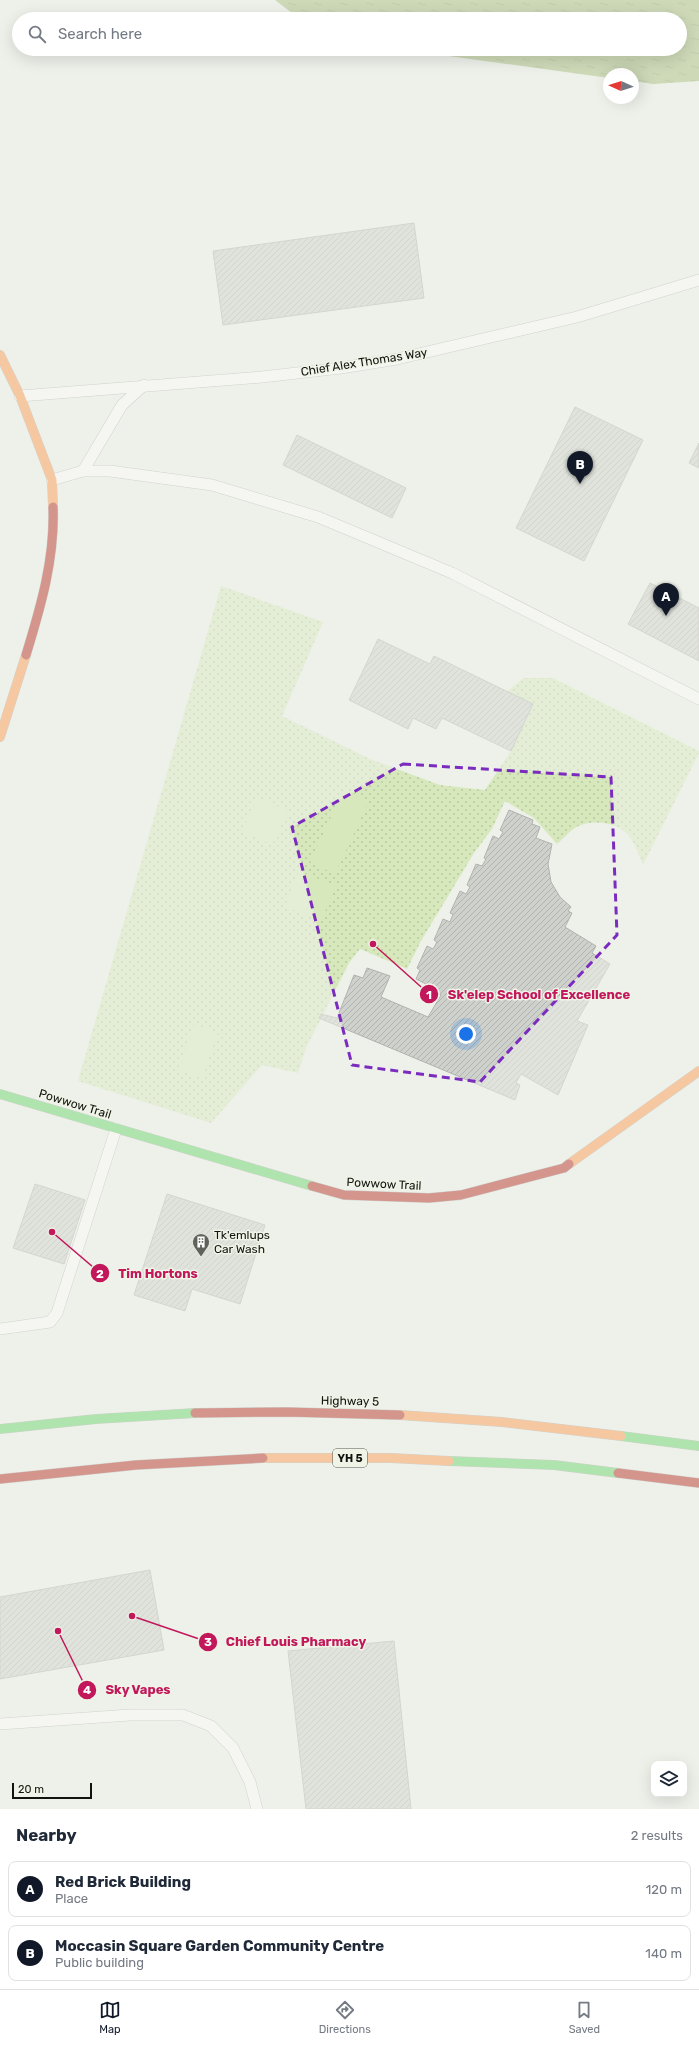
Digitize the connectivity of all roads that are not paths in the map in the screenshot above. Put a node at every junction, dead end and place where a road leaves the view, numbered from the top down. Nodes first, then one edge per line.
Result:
1 (699, 280) edge
2 (0, 355) edge
3 (144, 385) junction
4 (20, 396) junction
5 (83, 471) junction
6 (52, 480) junction
7 (699, 699) edge
8 (0, 737) edge
9 (699, 1071) edge
10 (0, 1094) edge
11 (116, 1129) junction
12 (0, 1329) edge
13 (0, 1429) edge
14 (699, 1446) edge
15 (0, 1479) edge
16 (699, 1483) edge
17 (0, 1724) edge
18 (257, 1809) edge

1 - 3 lane, Chief Alex Thomas Way
2 - 4 main road
3 - 4 lane, Chief Alex Thomas Way
3 - 5 lane
4 - 6 main road
5 - 6 lane
5 - 7 lane
6 - 8 main road
9 - 11 main road, Powwow Trail
10 - 11 main road, Powwow Trail
11 - 12 lane
13 - 14 main road, Highway 5
15 - 16 main road, YH 5
17 - 18 lane

